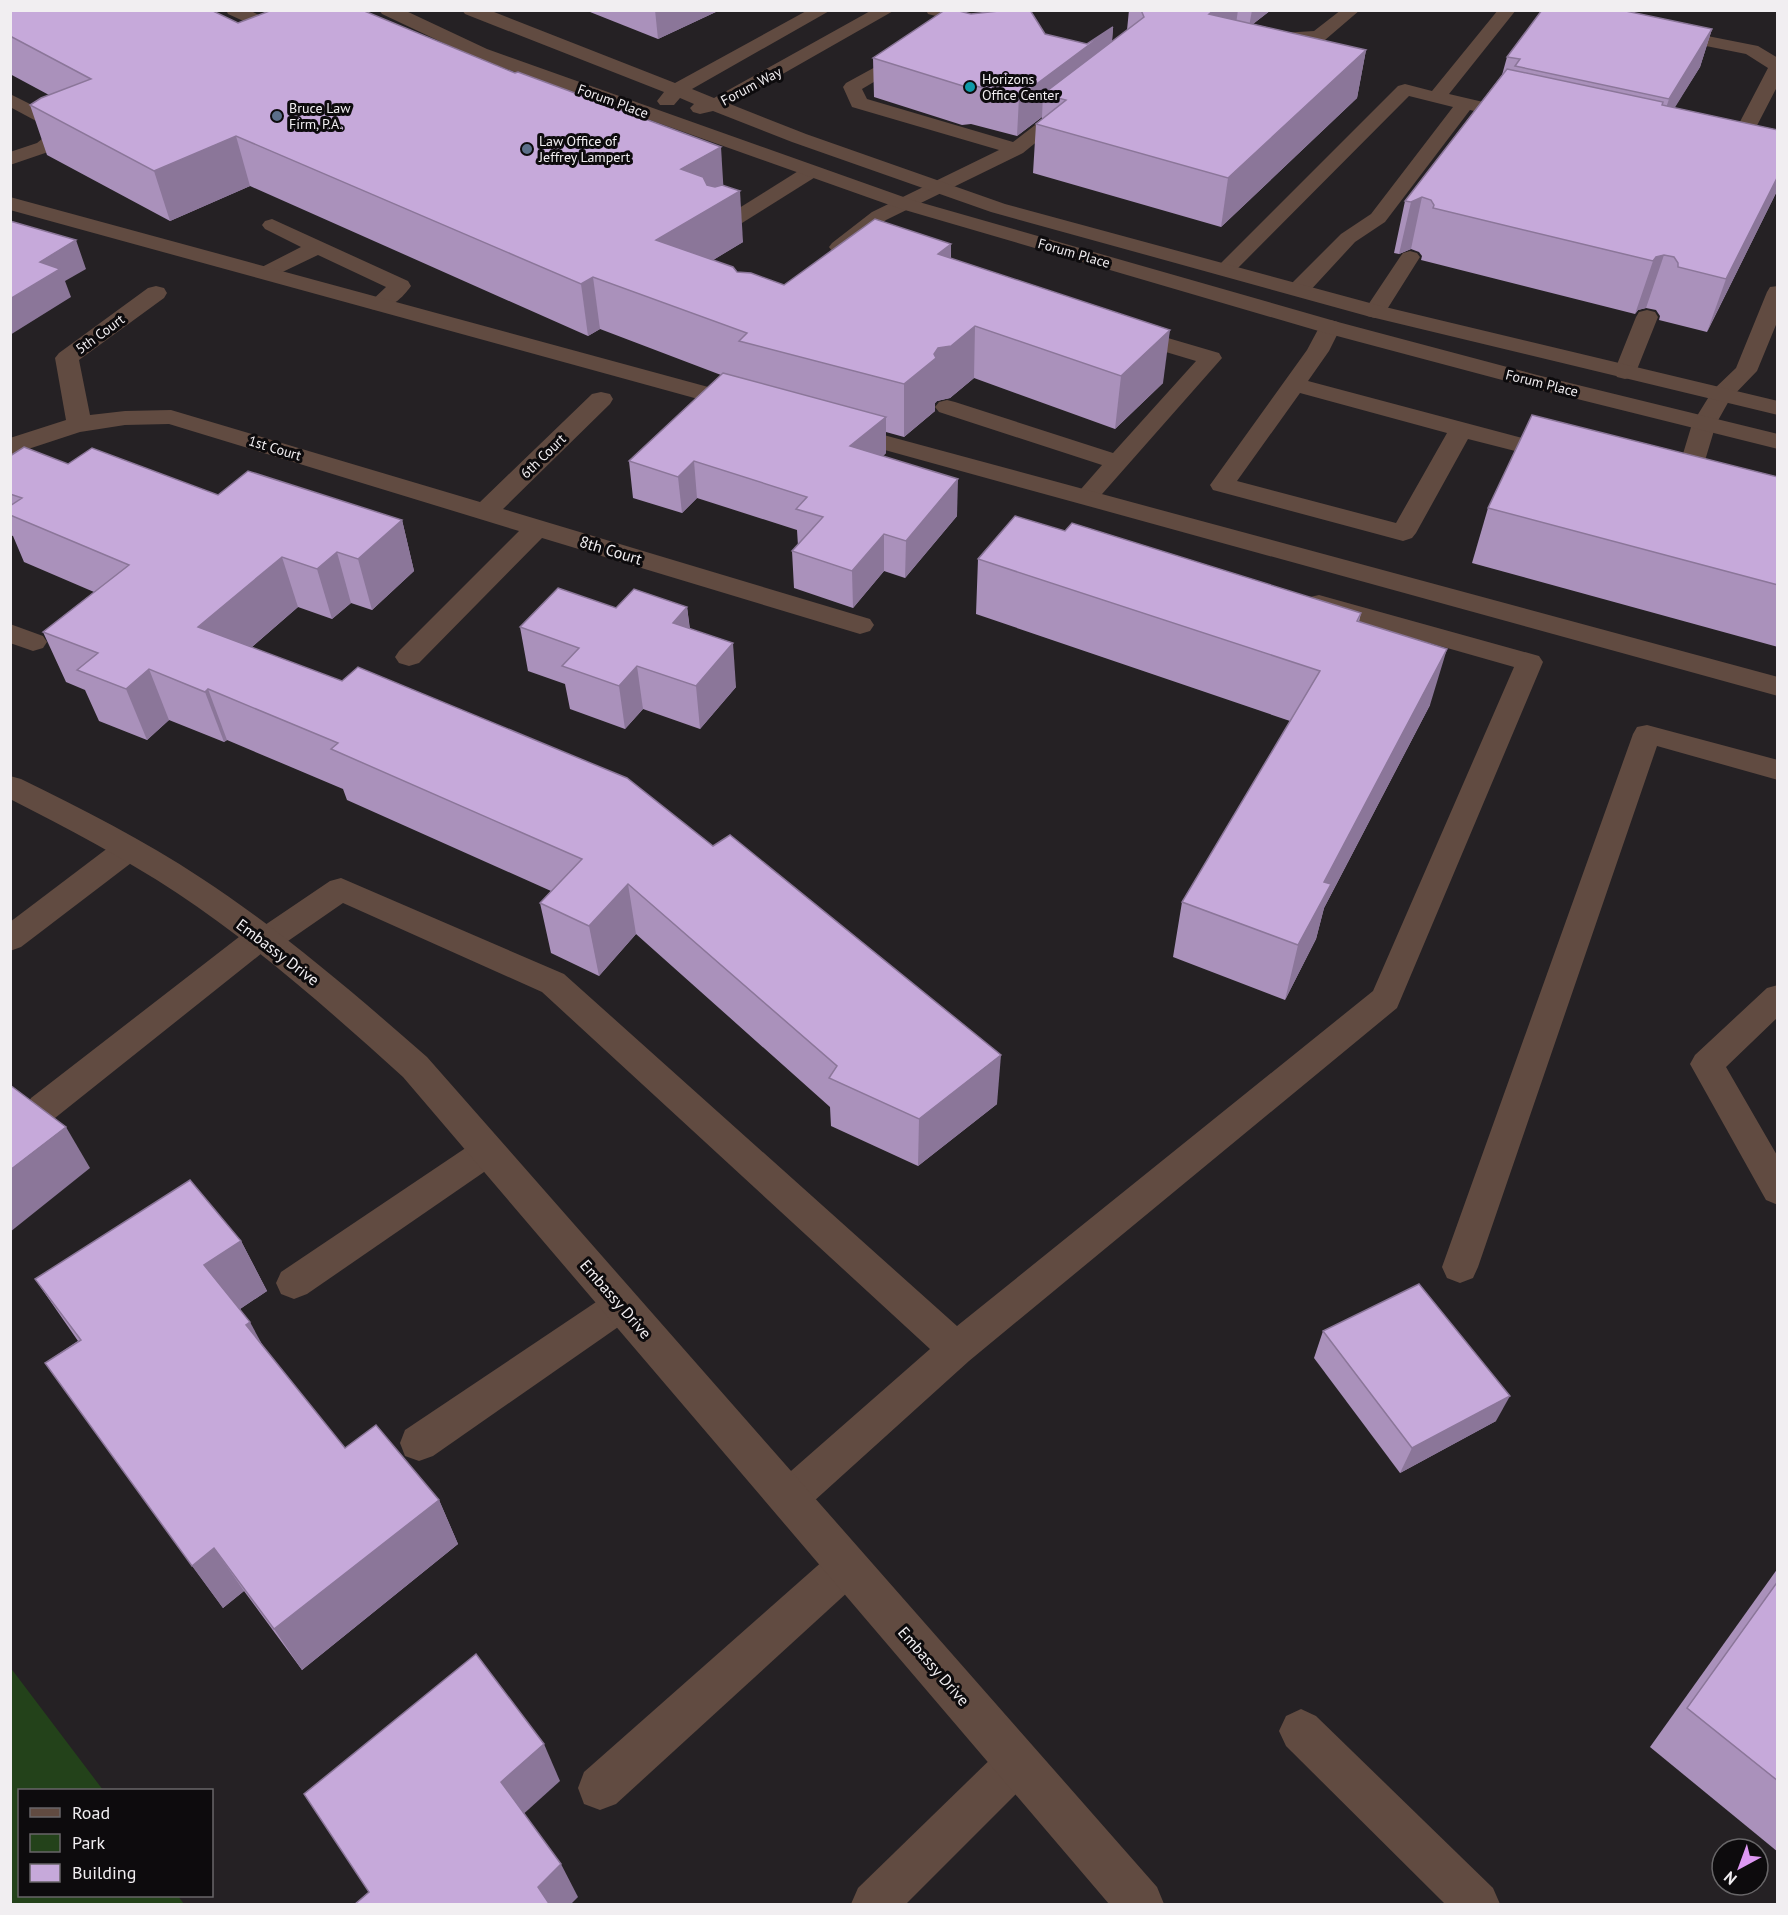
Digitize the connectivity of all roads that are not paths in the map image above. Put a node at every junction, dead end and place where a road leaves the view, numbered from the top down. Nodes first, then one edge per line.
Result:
1 (234, 10) edge
2 (346, 10) edge
3 (388, 10) edge
4 (471, 10) edge
5 (822, 10) edge
6 (886, 10) edge
7 (934, 10) edge
8 (1352, 10) edge
9 (1508, 10) edge
10 (968, 20) junction
11 (1002, 29) edge
12 (1649, 29) edge
13 (948, 31) edge
14 (1252, 35) edge
15 (929, 42) edge
16 (1778, 66) edge
17 (676, 90) junction
18 (1436, 98) junction
19 (10, 99) edge
20 (1080, 100) edge
21 (1465, 104) junction
22 (715, 105) junction
23 (657, 117) junction
24 (1533, 119) edge
25 (1016, 149) junction
26 (1706, 157) edge
27 (10, 159) edge
28 (810, 172) junction
29 (939, 188) junction
30 (10, 203) edge
31 (905, 204) junction
32 (272, 225) dead end
33 (719, 229) edge
34 (842, 244) junction
35 (317, 247) junction
36 (865, 251) edge
37 (1410, 257) dead end
38 (824, 259) edge
39 (1225, 270) junction
40 (265, 273) junction
41 (1299, 289) junction
42 (1778, 292) edge
43 (156, 293) dead end
44 (379, 304) junction
45 (1375, 311) junction
46 (1647, 317) dead end
47 (1110, 327) edge
48 (1330, 327) junction
49 (1625, 372) junction
50 (1294, 384) junction
51 (1721, 395) junction
52 (601, 399) dead end
53 (947, 406) dead end
54 (1778, 408) edge
55 (766, 410) edge
56 (78, 424) junction
57 (1704, 424) junction
58 (824, 426) edge
59 (1461, 430) junction
60 (1778, 442) edge
61 (10, 448) edge
62 (1584, 461) edge
63 (1117, 462) junction
64 (1686, 487) edge
65 (1086, 497) junction
66 (485, 512) junction
67 (537, 528) junction
68 (1290, 595) edge
69 (860, 625) dead end
70 (409, 657) dead end
71 (1778, 687) edge
72 (1778, 770) edge
73 (10, 786) edge
74 (128, 849) junction
75 (10, 939) edge
76 (262, 940) junction
77 (1778, 997) edge
78 (43, 1108) edge
79 (488, 1151) junction
80 (1778, 1190) edge
81 (1460, 1266) dead end
82 (294, 1283) dead end
83 (621, 1305) junction
84 (956, 1349) junction
85 (419, 1443) dead end
86 (789, 1498) junction
87 (847, 1566) junction
88 (1301, 1731) dead end
89 (1017, 1763) junction
90 (600, 1788) dead end
91 (874, 1905) edge
92 (1140, 1905) edge
93 (1477, 1905) edge

1 - 2 lane
3 - 23 street, Forum Place
4 - 17 street, Forum Place
5 - 17 street, Forum Way
6 - 22 street, Forum Way
7 - 10 lane
8 - 14 lane
9 - 18 lane
10 - 11 lane
10 - 13 lane
12 - 16 lane
15 - 25 lane
16 - 26 lane
17 - 22 street, Forum Place
17 - 23 street, Forum Way
18 - 21 lane
18 - 39 lane
19 - 27 lane
20 - 25 lane
21 - 24 lane
21 - 41 lane
22 - 23 street, Forum Way
22 - 29 street, Forum Place
23 - 28 street, Forum Place
25 - 29 lane
28 - 31 street, Forum Place
28 - 33 lane
29 - 31 lane
29 - 39 street, Forum Place
30 - 40 street
31 - 34 lane
31 - 48 street, Forum Place
32 - 35 lane
34 - 36 lane
34 - 38 lane
35 - 40 lane
35 - 44 lane
37 - 45 lane
39 - 41 street, Forum Place
40 - 44 street
41 - 45 street, Forum Place
42 - 51 lane
43 - 56 street, 5th Court
44 - 55 street
45 - 49 street, Forum Place
46 - 49 lane
47 - 63 lane
48 - 50 lane
48 - 57 street, Forum Place
49 - 51 street, Forum Place
50 - 59 lane
50 - 59 lane
51 - 54 street, Forum Place
51 - 57 lane
52 - 66 street, 6th Court
53 - 63 lane
56 - 61 street, 1st Court
56 - 66 street, 1st Court
57 - 60 street, Forum Place
57 - 64 lane
58 - 65 street
59 - 62 lane
63 - 65 lane
65 - 71 street
66 - 67 street, 1st Court
67 - 69 street, 8th Court
67 - 70 street
68 - 84 lane
72 - 81 lane
73 - 74 street, Embassy Drive
74 - 75 lane
74 - 76 street, Embassy Drive
76 - 78 lane
76 - 79 street, Embassy Drive
76 - 84 lane
77 - 80 lane
79 - 82 lane
79 - 83 street, Embassy Drive
83 - 85 lane
83 - 86 street, Embassy Drive
84 - 86 lane
86 - 87 street, Embassy Drive
87 - 89 street, Embassy Drive
87 - 90 lane
88 - 93 lane
89 - 91 lane
89 - 92 street, Embassy Drive

